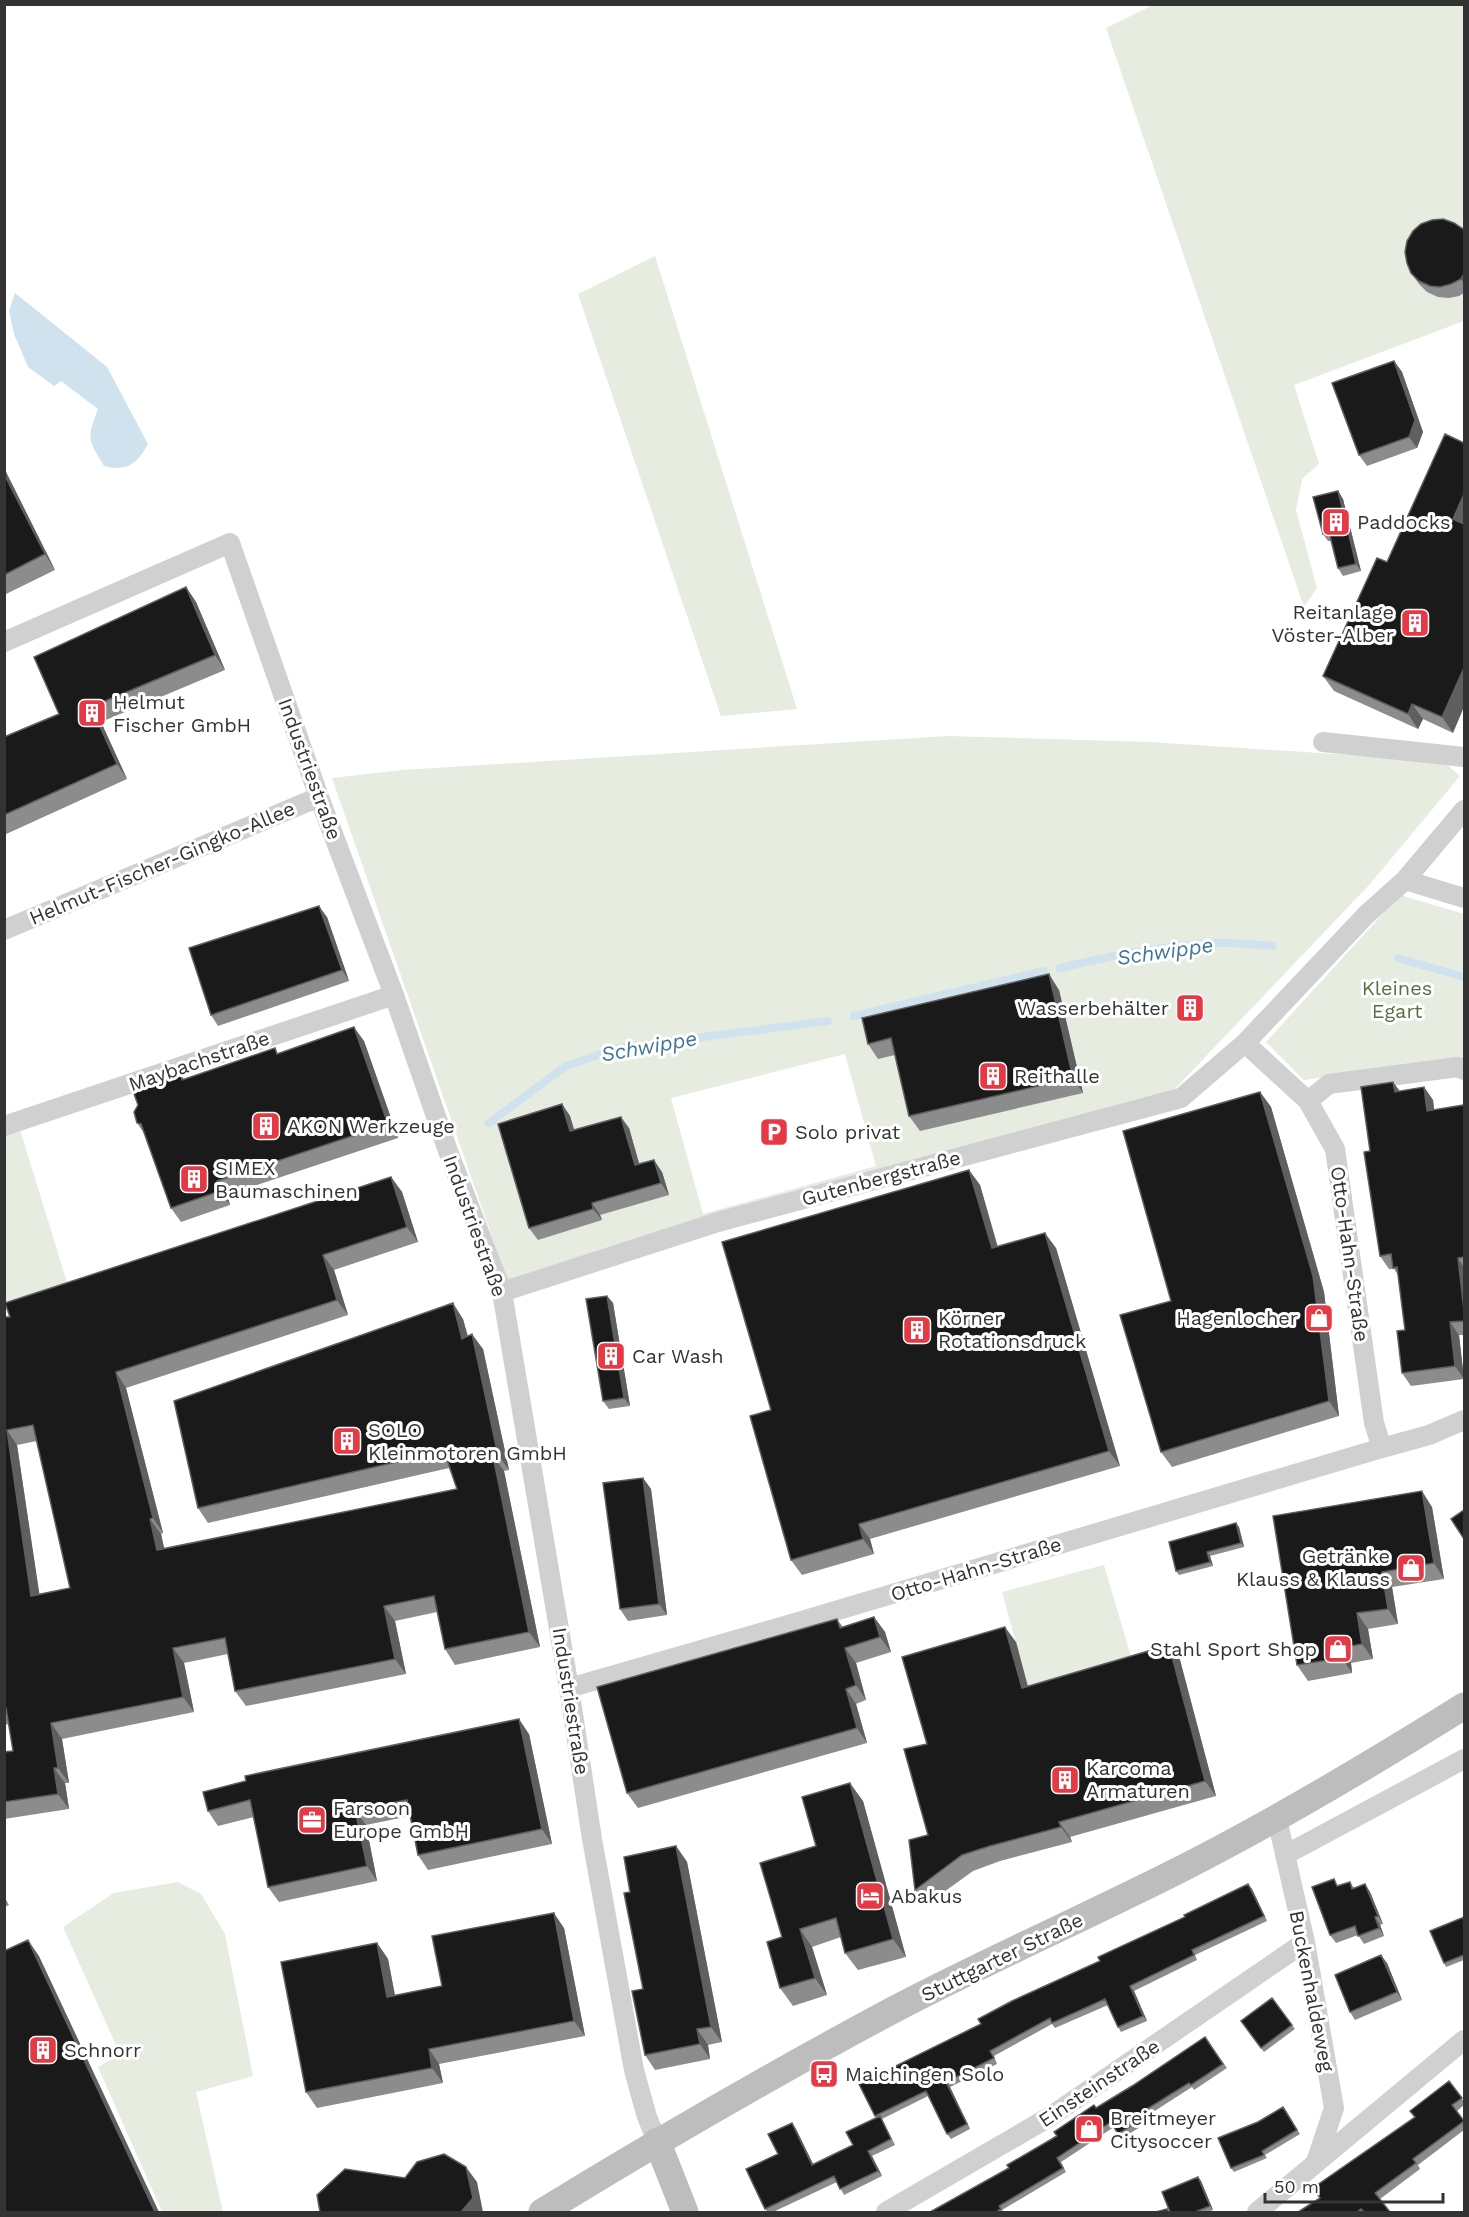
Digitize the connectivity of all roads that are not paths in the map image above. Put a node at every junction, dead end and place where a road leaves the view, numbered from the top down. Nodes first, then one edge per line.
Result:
1 (4, 642) edge
2 (1323, 742) dead end
3 (1464, 757) edge
4 (319, 797) junction
5 (1464, 810) edge
6 (1404, 880) junction
7 (1464, 898) edge
8 (4, 930) edge
9 (393, 995) junction
10 (1245, 1043) junction
11 (1464, 1070) edge
12 (1308, 1101) junction
13 (4, 1126) edge
14 (502, 1292) junction
15 (1464, 1420) edge
16 (1382, 1448) junction
17 (569, 1688) junction
18 (1464, 1706) edge
19 (1464, 1759) edge
20 (1277, 1819) junction
21 (1285, 1855) junction
22 (1305, 1942) junction
23 (1464, 2040) edge
24 (657, 2141) junction
25 (1316, 2162) junction
26 (542, 2212) edge
27 (685, 2212) edge
28 (886, 2212) edge
29 (1257, 2212) edge

1 - 4 street, Industriestraße
2 - 3 street
4 - 8 street, Helmut-Fischer-Gingko-Allee
4 - 9 street, Industriestraße
5 - 6 street
6 - 7 street
6 - 10 street
9 - 13 street, Maybachstraße
9 - 14 street, Industriestraße
10 - 12 street, Otto-Hahn-Straße
10 - 14 street, Gutenbergstraße
11 - 12 street
12 - 16 street, Otto-Hahn-Straße
14 - 17 street, Industriestraße
15 - 16 street, Otto-Hahn-Straße
16 - 17 street, Otto-Hahn-Straße
17 - 24 street, Industriestraße
18 - 20 street, Stuttgarter Straße
19 - 21 street
20 - 21 street, Buckenhaldeweg
20 - 24 street, Stuttgarter Straße
21 - 22 street, Buckenhaldeweg
22 - 25 street, Buckenhaldeweg
22 - 28 street, Einsteinstraße
23 - 25 street
24 - 26 street, Stuttgarter Straße
24 - 27 street
25 - 29 street

